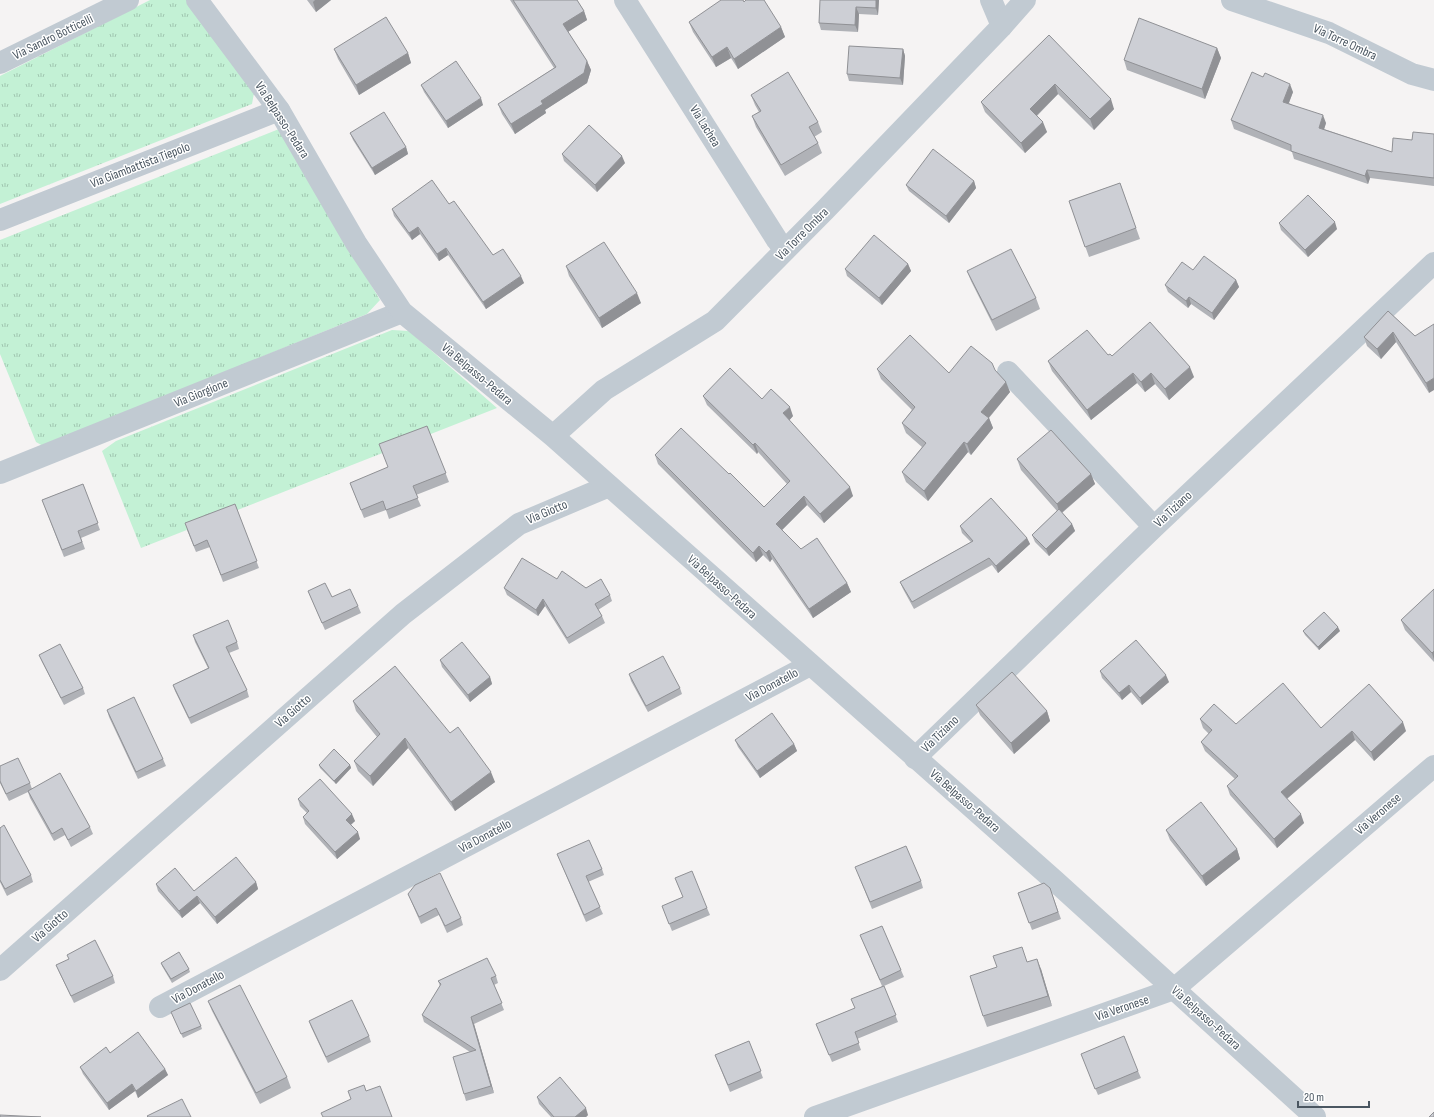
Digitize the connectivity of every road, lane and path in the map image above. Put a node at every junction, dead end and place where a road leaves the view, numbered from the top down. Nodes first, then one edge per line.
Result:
1 (128, 0) edge
2 (197, 0) edge
3 (625, 0) edge
4 (991, 0) edge
5 (1025, 0) edge
6 (1232, 0) edge
7 (1002, 26) junction
8 (0, 63) edge
9 (1434, 80) edge
10 (279, 110) junction
11 (0, 220) edge
12 (785, 250) junction
13 (1434, 263) edge
14 (402, 312) junction
15 (1008, 372) dead end
16 (553, 436) junction
17 (0, 473) edge
18 (608, 486) junction
19 (1154, 527) junction
20 (810, 665) junction
21 (915, 758) junction
22 (1434, 766) edge
23 (0, 970) edge
24 (1174, 990) junction
25 (160, 1007) dead end
26 (815, 1117) edge
27 (1315, 1117) edge

1 - 8 street, Via Sandro Botticelli
2 - 10 street, Via Belpasso-Pedara
3 - 12 street, Via Lachea
4 - 7 street
5 - 7 street, Via Torre Ombra
6 - 9 street, Via Torre Ombra
7 - 12 street, Via Torre Ombra
10 - 11 street, Via Giambattista Tiepolo
10 - 14 street, Via Belpasso-Pedara
12 - 16 street, Via Torre Ombra
13 - 19 street, Via Tiziano
14 - 16 street, Via Belpasso-Pedara
14 - 17 street, Via Giorgione
15 - 19 street
16 - 18 street, Via Belpasso-Pedara
18 - 20 street, Via Belpasso-Pedara
18 - 23 street, Via Giotto
19 - 21 street, Via Tiziano
20 - 21 street, Via Belpasso-Pedara
20 - 25 street, Via Donatello
21 - 24 street, Via Belpasso-Pedara
22 - 24 street, Via Veronese
24 - 26 street, Via Veronese
24 - 27 street, Via Belpasso-Pedara

